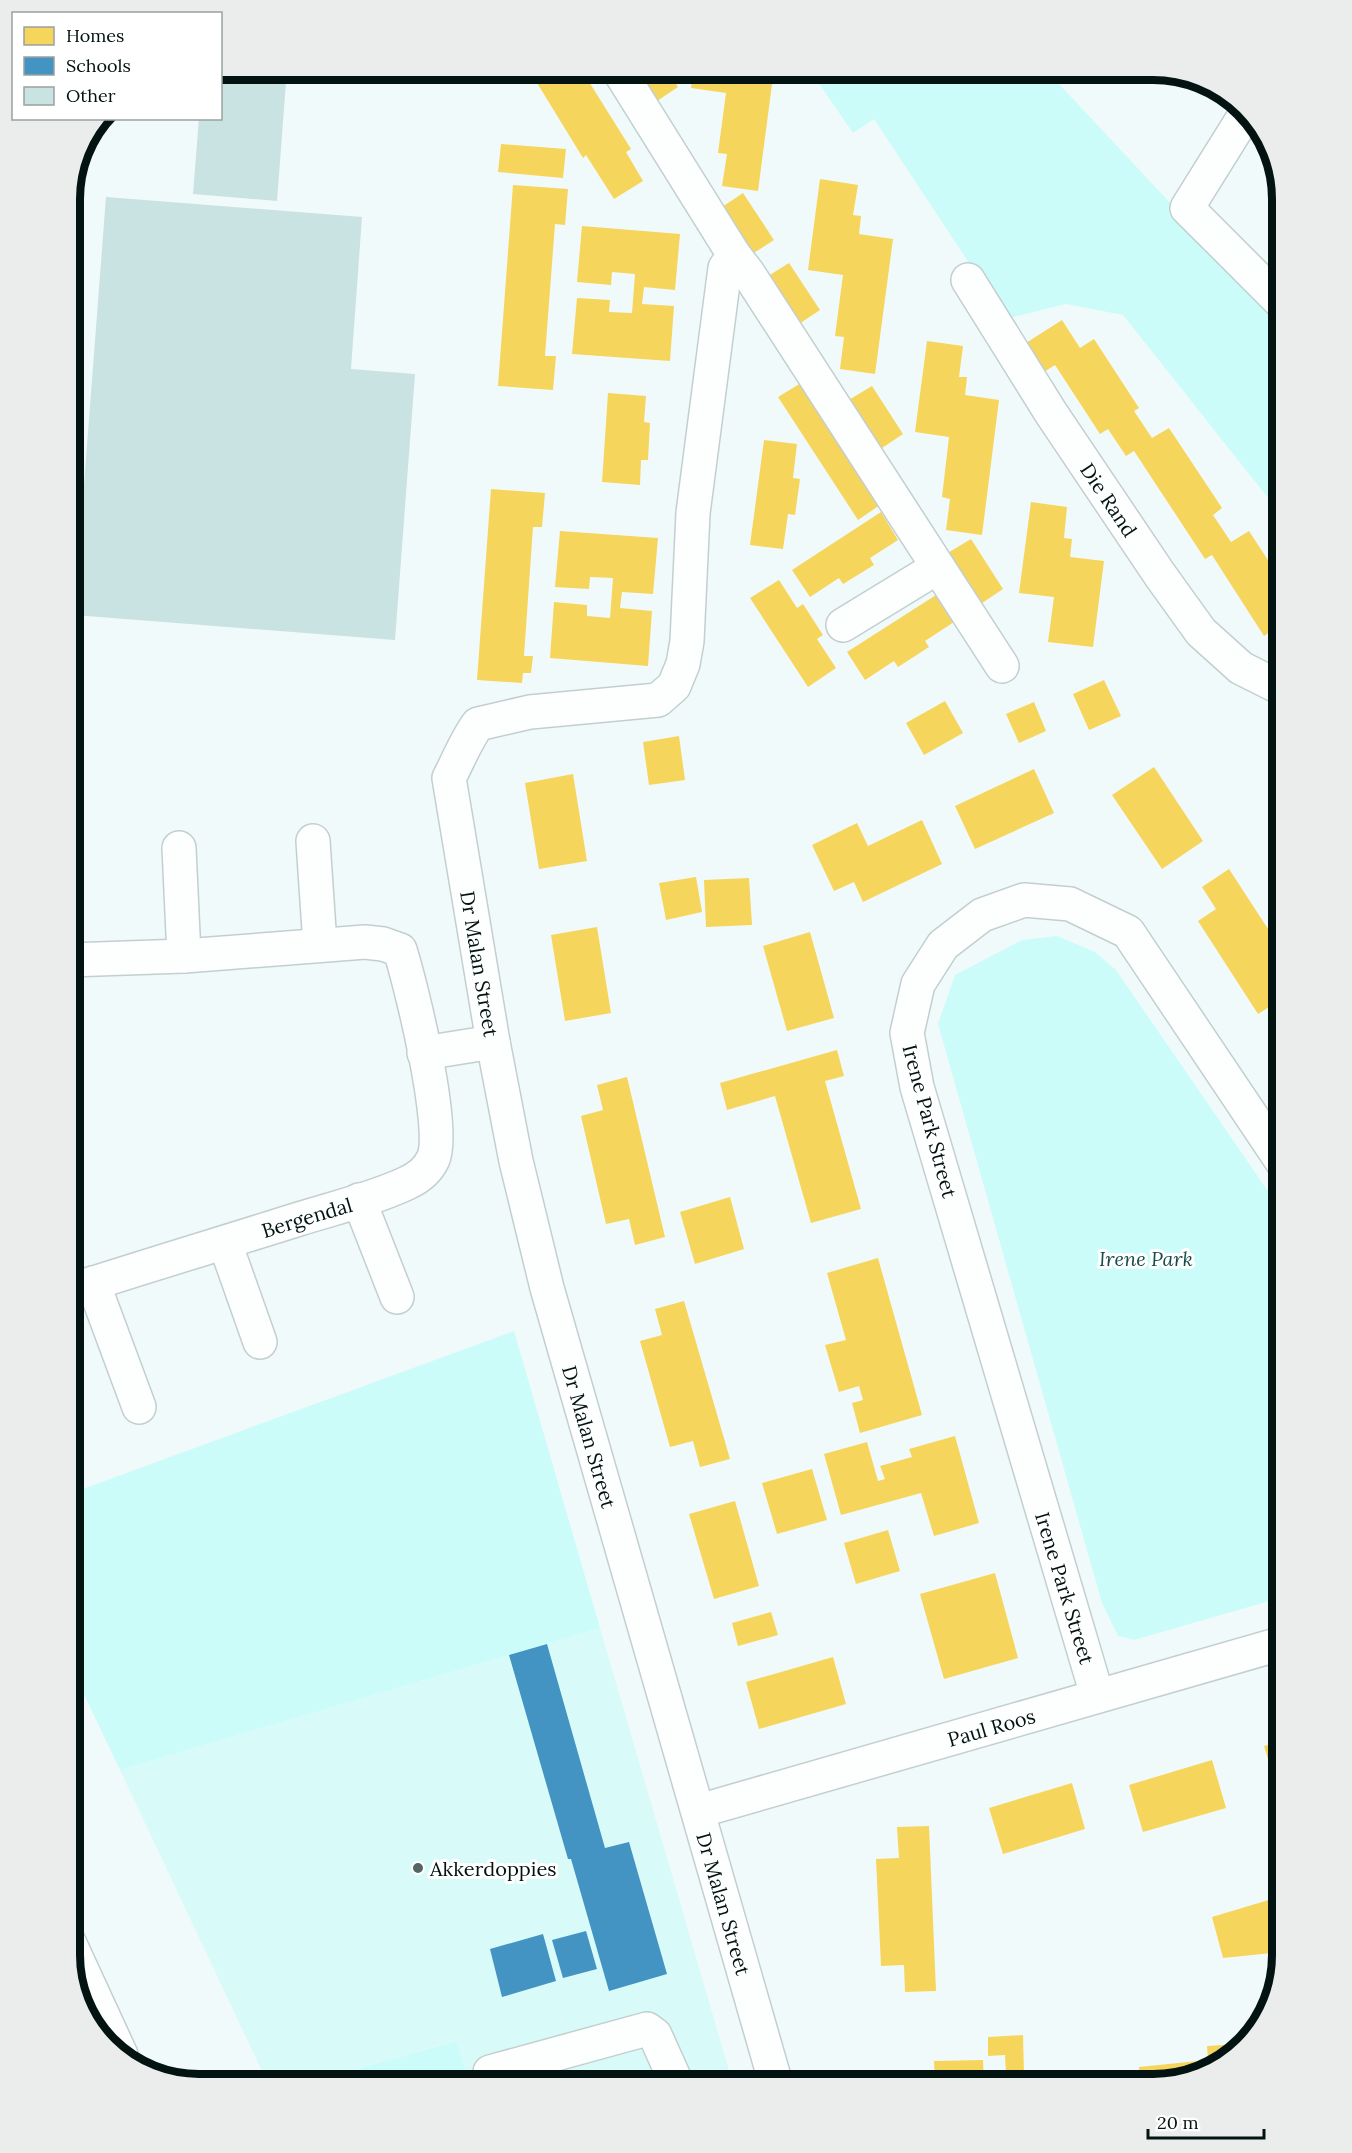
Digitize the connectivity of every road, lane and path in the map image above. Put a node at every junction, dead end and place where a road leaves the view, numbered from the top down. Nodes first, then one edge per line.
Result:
1 (625, 80) edge
2 (1242, 119) edge
3 (734, 255) junction
4 (968, 280) dead end
5 (1272, 293) edge
6 (938, 567) junction
7 (843, 625) dead end
8 (1002, 666) dead end
9 (1272, 684) edge
10 (313, 841) dead end
11 (179, 848) dead end
12 (320, 945) junction
13 (184, 956) junction
14 (80, 960) edge
15 (493, 1042) junction
16 (424, 1053) junction
17 (1272, 1147) edge
18 (359, 1200) junction
19 (225, 1243) junction
20 (81, 1287) edge
21 (398, 1297) dead end
22 (260, 1342) dead end
23 (139, 1407) dead end
24 (1272, 1646) edge
25 (1097, 1695) junction
26 (699, 1811) junction
27 (81, 1968) edge
28 (112, 2036) edge
29 (490, 2072) dead end
30 (672, 2074) edge
31 (773, 2074) edge

1 - 3 street
2 - 5 street
3 - 6 street
3 - 15 street, Dr Malan Street
4 - 9 street, Die Rand
6 - 7 street
6 - 8 street
10 - 12 street
11 - 13 street
12 - 13 street, Bergendal
12 - 16 street, Bergendal
13 - 14 street, Bergendal
15 - 16 street
15 - 26 street, Dr Malan Street
16 - 18 street, Bergendal
17 - 25 street, Irene Park Street
18 - 19 street, Bergendal
18 - 21 street
19 - 20 street, Bergendal
19 - 22 street
20 - 23 street
24 - 25 street, Paul Roos
25 - 26 street, Paul Roos
26 - 31 street, Dr Malan Street
27 - 28 street
29 - 30 street

